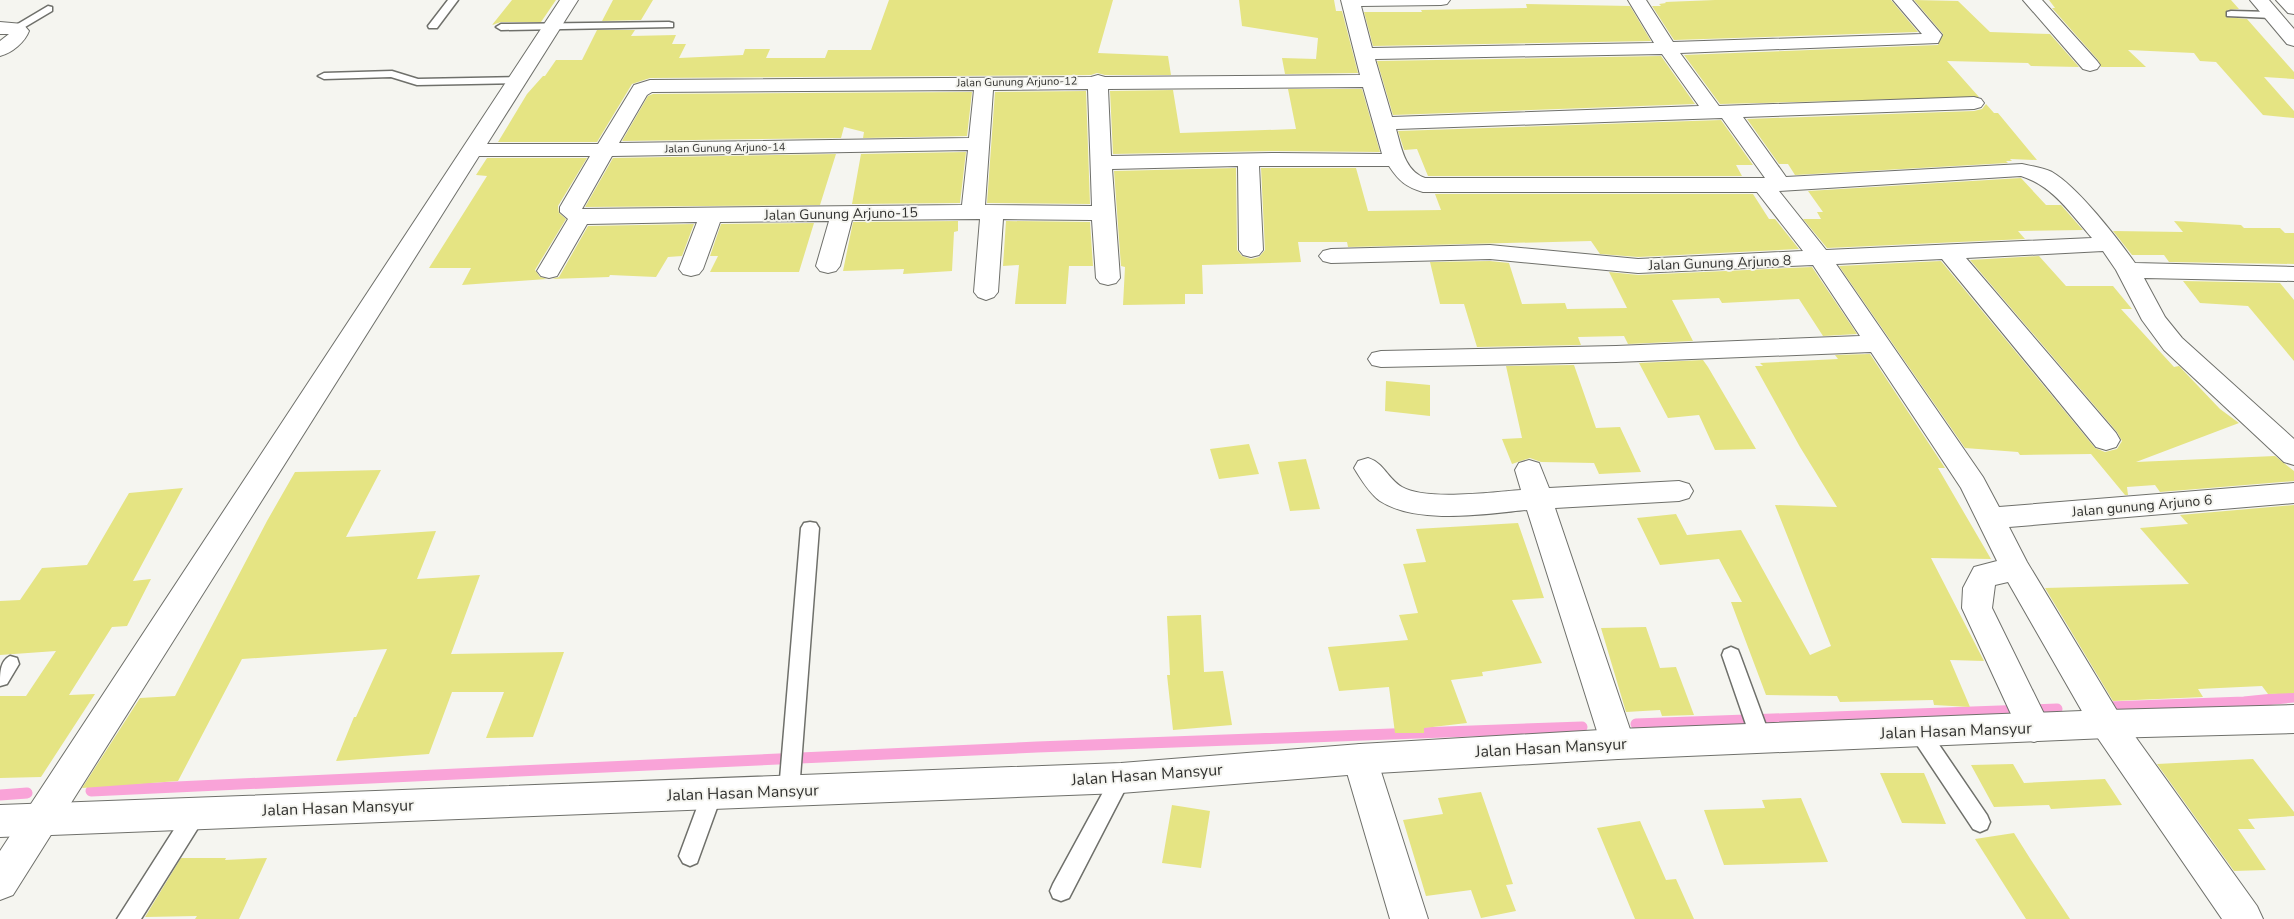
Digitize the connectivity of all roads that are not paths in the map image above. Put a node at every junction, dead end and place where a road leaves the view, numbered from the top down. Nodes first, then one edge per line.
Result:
1 (453, 0) edge
2 (569, 0) edge
3 (1350, 0) edge
4 (1432, 0) edge
5 (1441, 0) edge
6 (1637, 0) edge
7 (1902, 0) edge
8 (2032, 0) edge
9 (2259, 0) edge
10 (2285, 0) edge
11 (48, 9) dead end
12 (2294, 10) edge
13 (2231, 14) dead end
14 (2272, 15) junction
15 (553, 25) junction
16 (669, 25) dead end
17 (433, 26) dead end
18 (501, 26) dead end
19 (8, 28) edge
20 (2294, 40) edge
21 (1667, 48) junction
22 (0, 50) edge
23 (1365, 54) junction
24 (2090, 65) dead end
25 (324, 76) dead end
26 (518, 80) junction
27 (1098, 81) junction
28 (1371, 81) junction
29 (984, 82) junction
30 (1974, 103) dead end
31 (1721, 111) junction
32 (1385, 123) junction
33 (978, 144) junction
34 (472, 150) junction
35 (604, 150) junction
36 (1248, 160) junction
37 (1395, 160) junction
38 (1102, 163) junction
39 (1772, 185) junction
40 (983, 212) junction
41 (1103, 213) junction
42 (842, 214) junction
43 (711, 216) junction
44 (580, 217) junction
45 (2110, 244) junction
46 (1251, 250) dead end
47 (1948, 251) junction
48 (1331, 256) dead end
49 (1820, 258) junction
50 (828, 266) dead end
51 (691, 269) dead end
52 (2128, 270) junction
53 (549, 271) dead end
54 (2294, 274) edge
55 (1108, 278) dead end
56 (986, 292) dead end
57 (1877, 344) junction
58 (1381, 359) dead end
59 (2106, 440) dead end
60 (2294, 455) edge
61 (1368, 468) dead end
62 (1529, 470) dead end
63 (1679, 491) dead end
64 (2294, 493) edge
65 (1538, 499) junction
66 (1991, 518) junction
67 (810, 528) dead end
68 (2016, 569) junction
69 (1731, 655) dead end
70 (2294, 719) edge
71 (2107, 724) junction
72 (2034, 728) junction
73 (1920, 733) junction
74 (1761, 739) junction
75 (1618, 744) junction
76 (1360, 759) junction
77 (1121, 778) junction
78 (789, 791) junction
79 (712, 794) junction
80 (196, 813) junction
81 (42, 819) junction
82 (0, 821) edge
83 (1980, 822) dead end
84 (690, 856) dead end
85 (0, 883) edge
86 (1061, 891) dead end
87 (128, 919) edge
88 (1409, 919) edge
89 (2244, 919) edge

1 - 17 lane
2 - 15 street
3 - 4 street
3 - 23 street
4 - 5 street
6 - 21 street
7 - 21 street
8 - 24 street
9 - 14 street
10 - 12 street
11 - 19 lane
13 - 14 lane
14 - 20 street
15 - 16 lane
15 - 18 lane
15 - 26 street
19 - 22 street
21 - 23 street
21 - 31 street
23 - 28 street
25 - 26 lane
26 - 34 street
27 - 28 street, Jalan Gunung Arjuno-12
27 - 29 street, Jalan Gunung Arjuno-12
27 - 38 street
28 - 32 street
29 - 33 street
29 - 35 street, Jalan Gunung Arjuno-12
30 - 31 street
31 - 32 street
31 - 39 street
32 - 37 street
33 - 35 street, Jalan Gunung Arjuno-14
33 - 40 street
34 - 35 street, Jalan Gunung Arjuno-14
34 - 81 street
35 - 44 street, Jalan Gunung Arjuno-12
36 - 37 street
36 - 38 street
36 - 46 street
37 - 39 street
38 - 41 street
39 - 45 street
39 - 49 street
40 - 41 street, Jalan Gunung Arjuno-15
40 - 42 street, Jalan Gunung Arjuno-15
40 - 56 street
41 - 55 street
42 - 43 street, Jalan Gunung Arjuno-15
42 - 50 street
43 - 44 street, Jalan Gunung Arjuno-15
43 - 51 street
44 - 53 street
45 - 47 street, Jalan Gunung Arjuno 8
45 - 52 street
47 - 49 street, Jalan Gunung Arjuno 8
47 - 59 street
48 - 49 street, Jalan Gunung Arjuno 8
49 - 57 street
52 - 54 street
52 - 60 street
57 - 58 street
57 - 66 street
61 - 65 street
62 - 65 street
63 - 65 street
64 - 66 street, Jalan gunung Arjuno 6
65 - 75 street
66 - 68 street
67 - 78 lane
68 - 71 street
68 - 72 street
69 - 74 lane
70 - 71 street, Jalan Hasan Mansyur
71 - 72 street, Jalan Hasan Mansyur
71 - 89 street
72 - 73 street, Jalan Hasan Mansyur
73 - 74 street, Jalan Hasan Mansyur
73 - 83 lane
74 - 75 street, Jalan Hasan Mansyur
75 - 76 street, Jalan Hasan Mansyur
76 - 77 street, Jalan Hasan Mansyur
76 - 88 street
77 - 78 street, Jalan Hasan Mansyur
77 - 86 lane
78 - 79 street, Jalan Hasan Mansyur
79 - 80 street, Jalan Hasan Mansyur
79 - 84 lane
80 - 81 street, Jalan Hasan Mansyur
80 - 87 lane
81 - 82 street, Jalan Hasan Mansyur
81 - 85 street

